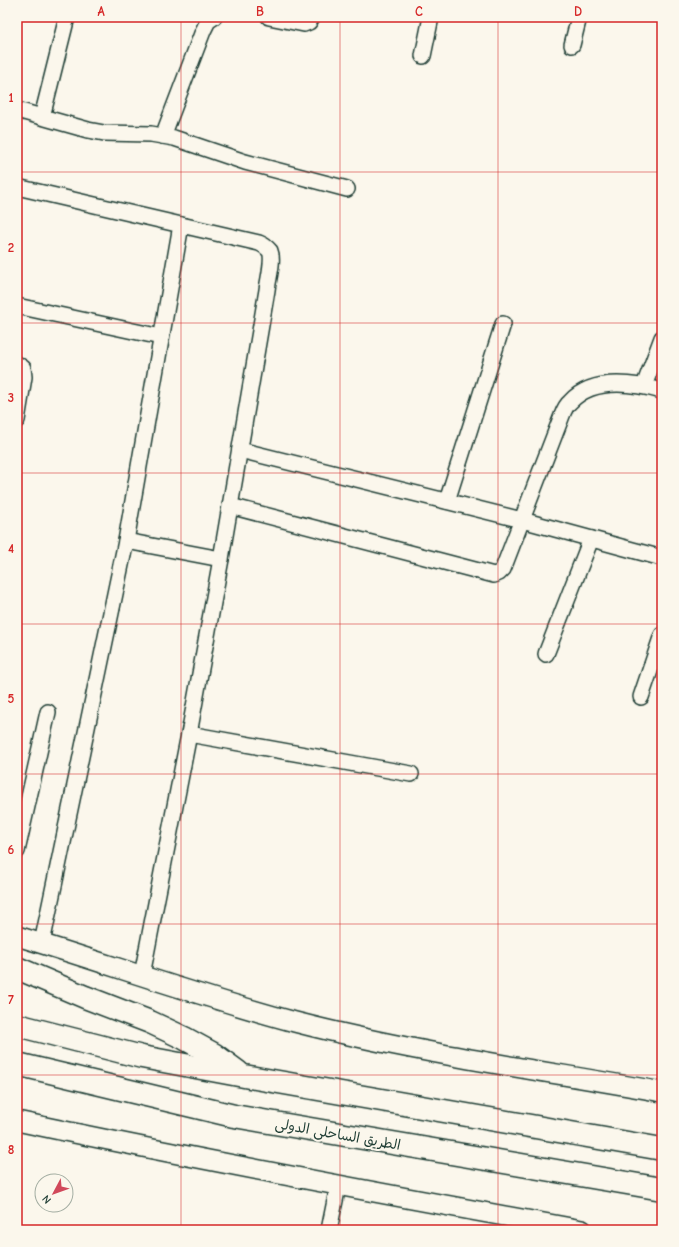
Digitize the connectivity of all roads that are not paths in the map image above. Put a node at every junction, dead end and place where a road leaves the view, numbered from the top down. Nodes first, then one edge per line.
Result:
1 (67, 17) edge
2 (214, 17) edge
3 (269, 17) edge
4 (312, 17) edge
5 (431, 17) edge
6 (579, 17) edge
7 (572, 45) dead end
8 (423, 56) dead end
9 (17, 110) edge
10 (42, 117) junction
11 (163, 136) junction
12 (17, 187) edge
13 (347, 189) dead end
14 (180, 225) junction
15 (17, 306) edge
16 (503, 324) dead end
17 (161, 336) junction
18 (662, 338) edge
19 (17, 364) edge
20 (644, 386) junction
21 (662, 391) edge
22 (17, 420) edge
23 (240, 450) junction
24 (447, 501) junction
25 (230, 506) junction
26 (522, 520) junction
27 (591, 539) junction
28 (126, 541) junction
29 (662, 558) edge
30 (221, 560) junction
31 (662, 635) edge
32 (546, 654) dead end
33 (640, 698) dead end
34 (48, 712) dead end
35 (189, 734) junction
36 (411, 774) dead end
37 (17, 851) edge
38 (17, 936) edge
39 (42, 944) junction
40 (17, 968) edge
41 (142, 975) junction
42 (17, 1025) edge
43 (17, 1064) edge
44 (244, 1076) junction
45 (662, 1092) edge
46 (17, 1121) edge
47 (662, 1148) edge
48 (338, 1186) junction
49 (662, 1189) edge
50 (329, 1230) edge
51 (582, 1230) edge

1 - 10 street
2 - 11 street
3 - 4 street
5 - 8 street
6 - 7 street
9 - 10 street
10 - 11 street
11 - 13 street
12 - 14 street
14 - 17 street
14 - 23 street
15 - 17 street
16 - 24 street
17 - 28 street
18 - 20 street
19 - 22 street
20 - 21 street
20 - 26 street
23 - 24 street
23 - 25 street
24 - 26 street
25 - 26 street
25 - 30 street
26 - 27 street
27 - 29 street
27 - 32 street
28 - 30 street
28 - 39 street
30 - 35 street
31 - 33 street
34 - 37 street
35 - 36 street
35 - 41 street
38 - 39 street
39 - 41 street
40 - 44 highway
41 - 45 street
42 - 44 highway
43 - 49 highway, الطريق الساحلى الدولى
44 - 47 highway
46 - 48 street
48 - 50 street
48 - 51 street

